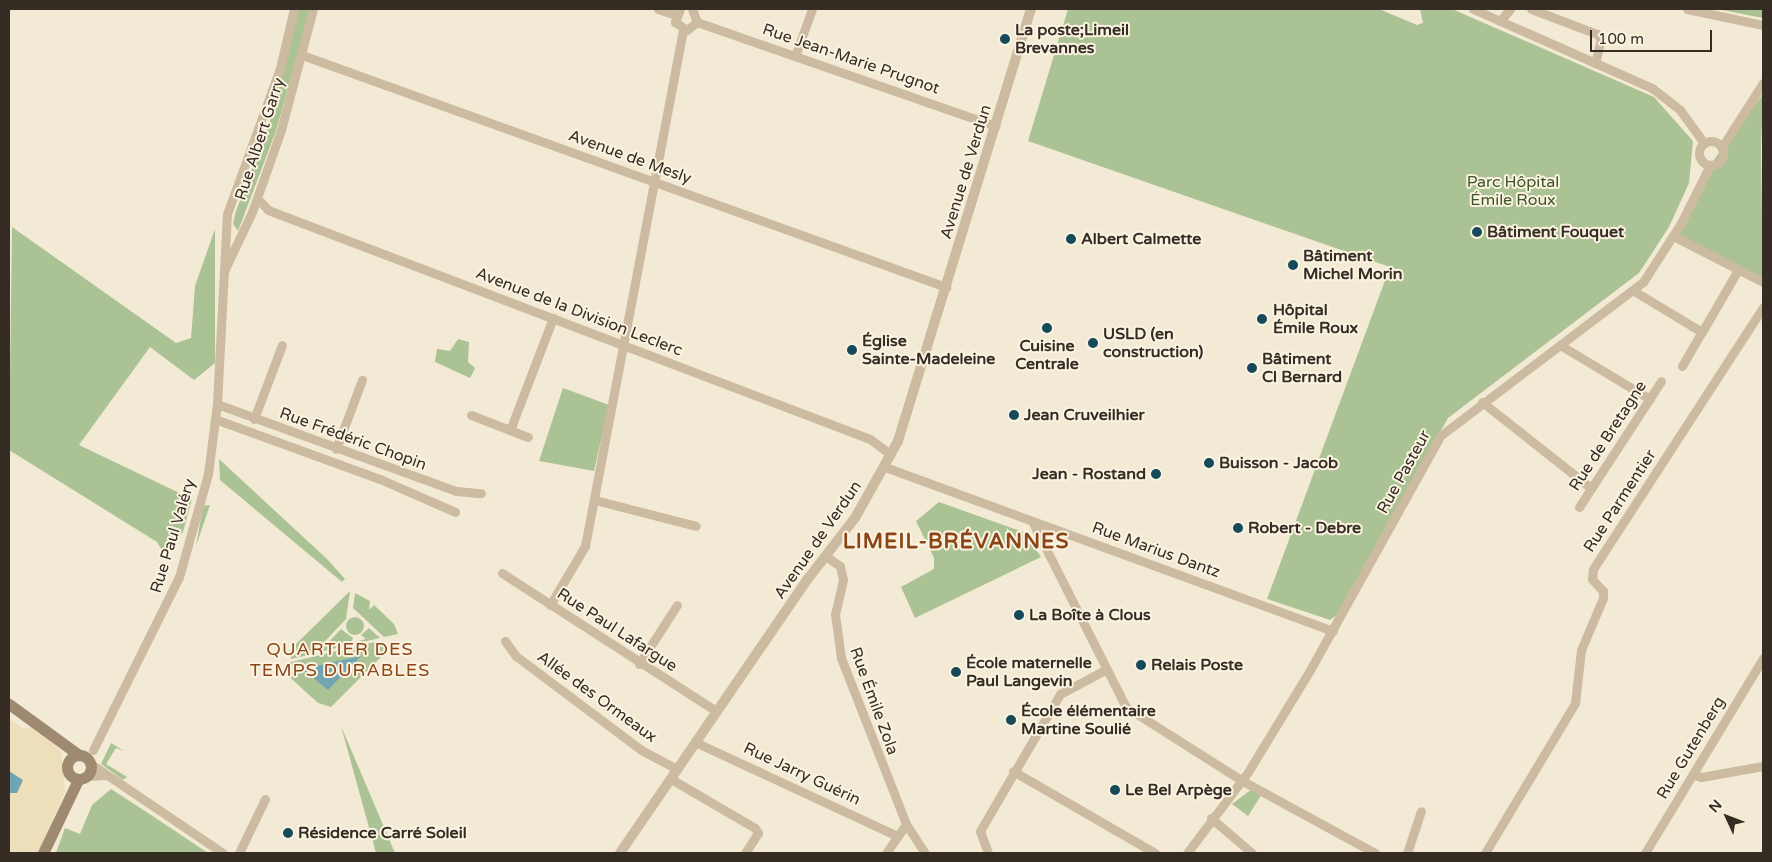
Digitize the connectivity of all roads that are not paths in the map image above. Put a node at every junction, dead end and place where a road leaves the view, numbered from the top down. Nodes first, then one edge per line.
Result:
1 (294, 9) edge
2 (313, 9) edge
3 (658, 9) edge
4 (692, 9) edge
5 (812, 9) edge
6 (1031, 9) edge
7 (1473, 9) edge
8 (1510, 9) edge
9 (1532, 9) edge
10 (1687, 9) edge
11 (677, 12) edge
12 (1500, 21) junction
13 (697, 22) junction
14 (1763, 25) edge
15 (683, 30) junction
16 (302, 55) junction
17 (795, 56) junction
18 (1595, 63) junction
19 (1763, 84) edge
20 (995, 126) junction
21 (1704, 143) junction
22 (1722, 147) junction
23 (1710, 164) junction
24 (654, 181) junction
25 (257, 198) junction
26 (1673, 236) junction
27 (1738, 270) junction
28 (222, 274) junction
29 (1763, 282) edge
30 (946, 288) junction
31 (1634, 291) junction
32 (1763, 307) edge
33 (553, 318) junction
34 (1702, 332) junction
35 (282, 345) dead end
36 (1560, 345) junction
37 (623, 346) junction
38 (1682, 366) dead end
39 (362, 380) dead end
40 (1661, 381) dead end
41 (1650, 399) junction
42 (1482, 402) junction
43 (217, 404) junction
44 (471, 415) dead end
45 (215, 419) junction
46 (254, 419) junction
47 (510, 430) junction
48 (528, 437) dead end
49 (336, 449) junction
50 (891, 455) junction
51 (885, 467) junction
52 (1592, 488) junction
53 (481, 493) dead end
54 (595, 500) junction
55 (1579, 508) dead end
56 (455, 512) dead end
57 (1032, 521) junction
58 (696, 526) dead end
59 (827, 557) junction
60 (502, 573) dead end
61 (677, 604) dead end
62 (550, 605) junction
63 (1333, 631) junction
64 (505, 640) dead end
65 (1763, 658) edge
66 (639, 664) junction
67 (1105, 670) junction
68 (9, 704) edge
69 (716, 711) junction
70 (696, 742) junction
71 (61, 745) junction
72 (88, 757) junction
73 (68, 762) junction
74 (1763, 766) edge
75 (677, 769) junction
76 (1013, 771) junction
77 (1693, 774) junction
78 (106, 775) junction
79 (79, 778) junction
80 (671, 779) junction
81 (1241, 780) junction
82 (265, 799) dead end
83 (1421, 811) dead end
84 (1211, 818) junction
85 (906, 824) junction
86 (895, 835) junction
87 (43, 853) edge
88 (223, 853) edge
89 (239, 853) edge
90 (620, 853) edge
91 (745, 853) edge
92 (886, 853) edge
93 (925, 853) edge
94 (988, 853) edge
95 (1155, 853) edge
96 (1187, 853) edge
97 (1252, 853) edge
98 (1375, 853) edge
99 (1407, 853) edge
100 (1485, 853) edge
101 (1645, 853) edge

1 - 28 street, Rue Albert Garry
2 - 16 street, Rue Albert Garry
3 - 11 street
4 - 13 street
5 - 17 street
6 - 20 street, Avenue de Verdun
7 - 12 street
8 - 12 street
9 - 18 street
10 - 14 street
11 - 15 street
12 - 18 street
13 - 15 street
13 - 17 street, Rue Jean-Marie Prugnot
15 - 24 street
16 - 24 street, Avenue de Mesly
16 - 25 street, Rue Albert Garry
17 - 20 street, Rue Jean-Marie Prugnot
18 - 21 street
19 - 22 street
20 - 30 street, Avenue de Verdun
21 - 22 street
21 - 23 street
22 - 23 street
23 - 26 street, Rue Pasteur
24 - 30 street, Avenue de Mesly
24 - 37 street
25 - 28 street, Rue Albert Garry
25 - 33 street, Avenue de la Division Leclerc
26 - 27 street
26 - 31 street, Rue Pasteur
27 - 29 street
27 - 34 street
28 - 43 street, Rue Albert Garry
30 - 50 street, Avenue de Verdun
31 - 34 street
31 - 36 street, Rue Pasteur
32 - 100 street, Rue Parmentier
33 - 37 street, Avenue de la Division Leclerc
33 - 47 street
34 - 38 street
35 - 46 street
36 - 41 street
36 - 42 street, Rue Pasteur
37 - 50 street, Avenue de la Division Leclerc
37 - 54 street
39 - 49 street
40 - 41 street, Rue de Bretagne
41 - 52 street, Rue de Bretagne
42 - 52 street
42 - 63 street, Rue Pasteur
43 - 45 street, Rue Paul Valéry
43 - 46 street, Rue Frédéric Chopin
44 - 47 street
45 - 56 street
45 - 72 street, Rue Paul Valéry
46 - 49 street, Rue Frédéric Chopin
47 - 48 street
49 - 53 street, Rue Frédéric Chopin
50 - 51 street, Avenue de Verdun
51 - 57 street, Rue Marius Dantz
51 - 59 street, Avenue de Verdun
52 - 55 street, Rue de Bretagne
54 - 58 street
54 - 62 street
57 - 63 street, Rue Marius Dantz
57 - 67 street
59 - 69 street, Avenue de Verdun
59 - 85 street, Rue Émile Zola
60 - 62 street, Rue Paul Lafargue
61 - 66 street
62 - 66 street, Rue Paul Lafargue
63 - 81 street, Rue Pasteur
64 - 75 street, Allée des Ormeaux
65 - 77 street, Rue Gutenberg
66 - 69 street, Rue Paul Lafargue
67 - 76 street
67 - 81 street
68 - 71 main road
69 - 70 street, Avenue de Verdun
70 - 75 street, Avenue de Verdun
70 - 86 street, Rue Jarry Guérin
71 - 72 main road
71 - 73 main road
72 - 73 main road
72 - 78 street
72 - 79 main road
73 - 79 main road
74 - 77 street
75 - 80 street, Avenue de Verdun
76 - 94 street
76 - 95 street
77 - 101 street, Rue Gutenberg
78 - 79 street
78 - 88 street
79 - 87 main road
80 - 90 street, Avenue de Verdun
80 - 91 street
81 - 84 street, Rue Pasteur
81 - 98 street
82 - 89 street
83 - 99 street
84 - 96 street, Rue Pasteur
84 - 97 street
85 - 86 street
85 - 93 street, Rue Émile Zola
86 - 92 street

